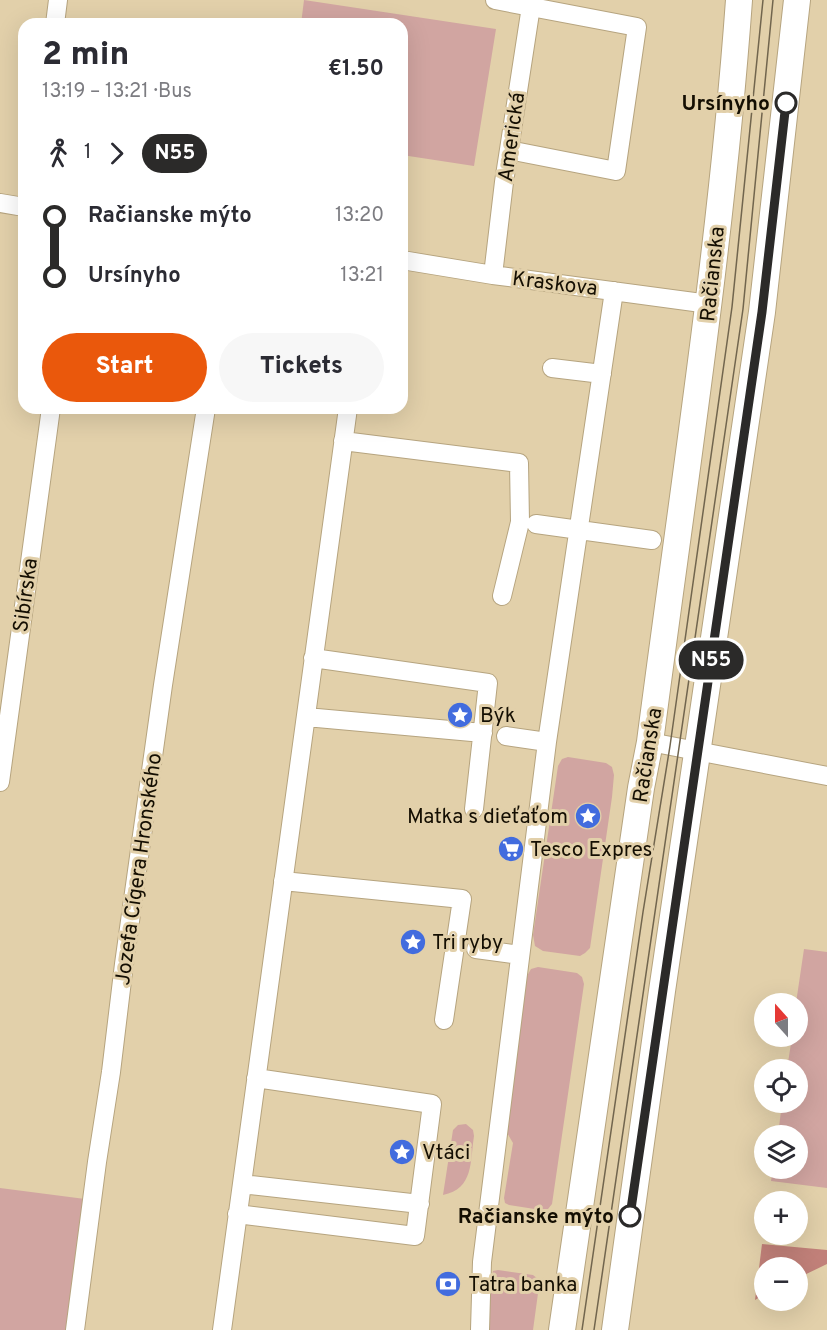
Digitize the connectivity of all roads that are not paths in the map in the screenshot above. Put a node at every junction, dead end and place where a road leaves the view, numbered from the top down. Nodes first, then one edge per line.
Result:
1 (58, 0) edge
2 (495, 0) edge
3 (739, 0) edge
4 (797, 0) edge
5 (531, 4) edge
6 (56, 18) edge
7 (509, 150) junction
8 (0, 203) edge
9 (18, 205) edge
10 (408, 261) edge
11 (493, 275) junction
12 (614, 291) junction
13 (709, 303) junction
14 (552, 368) dead end
15 (602, 374) junction
16 (50, 414) edge
17 (205, 414) edge
18 (347, 414) edge
19 (343, 441) junction
20 (536, 524) dead end
21 (578, 530) junction
22 (652, 540) dead end
23 (502, 596) dead end
24 (313, 658) junction
25 (306, 717) junction
26 (483, 733) junction
27 (506, 736) dead end
28 (547, 742) junction
29 (650, 742) junction
30 (697, 751) junction
31 (827, 776) edge
32 (0, 782) edge
33 (474, 809) dead end
34 (283, 881) junction
35 (476, 949) dead end
36 (520, 955) junction
37 (444, 1020) dead end
38 (256, 1078) junction
39 (242, 1184) junction
40 (420, 1204) junction
41 (237, 1215) junction
42 (480, 1328) edge
43 (75, 1330) edge
44 (222, 1330) edge
45 (562, 1330) edge
46 (615, 1330) edge

1 - 6 street
2 - 5 street
3 - 13 main road, Račianska
4 - 30 main road
5 - 7 street, Americká
5 - 7 street
7 - 11 street, Americká
8 - 9 street
10 - 11 street, Kraskova
11 - 12 street, Kraskova
12 - 13 street, Kraskova
12 - 15 street
13 - 29 main road, Račianska
14 - 15 street
15 - 21 street
16 - 32 street, Sibírska
17 - 43 street, Jozefa Cígera Hronského
18 - 19 street
19 - 23 street
19 - 24 street
20 - 21 street
21 - 22 street
21 - 28 street
24 - 25 street
24 - 26 street
25 - 26 street
25 - 34 street
26 - 33 street
27 - 28 street
28 - 36 street
29 - 30 street
29 - 45 main road, Račianska
30 - 31 street
30 - 46 main road
34 - 37 street
34 - 38 street
35 - 36 street
36 - 42 street
38 - 39 street
38 - 40 street
39 - 40 street
39 - 41 street
40 - 41 street
41 - 44 street

